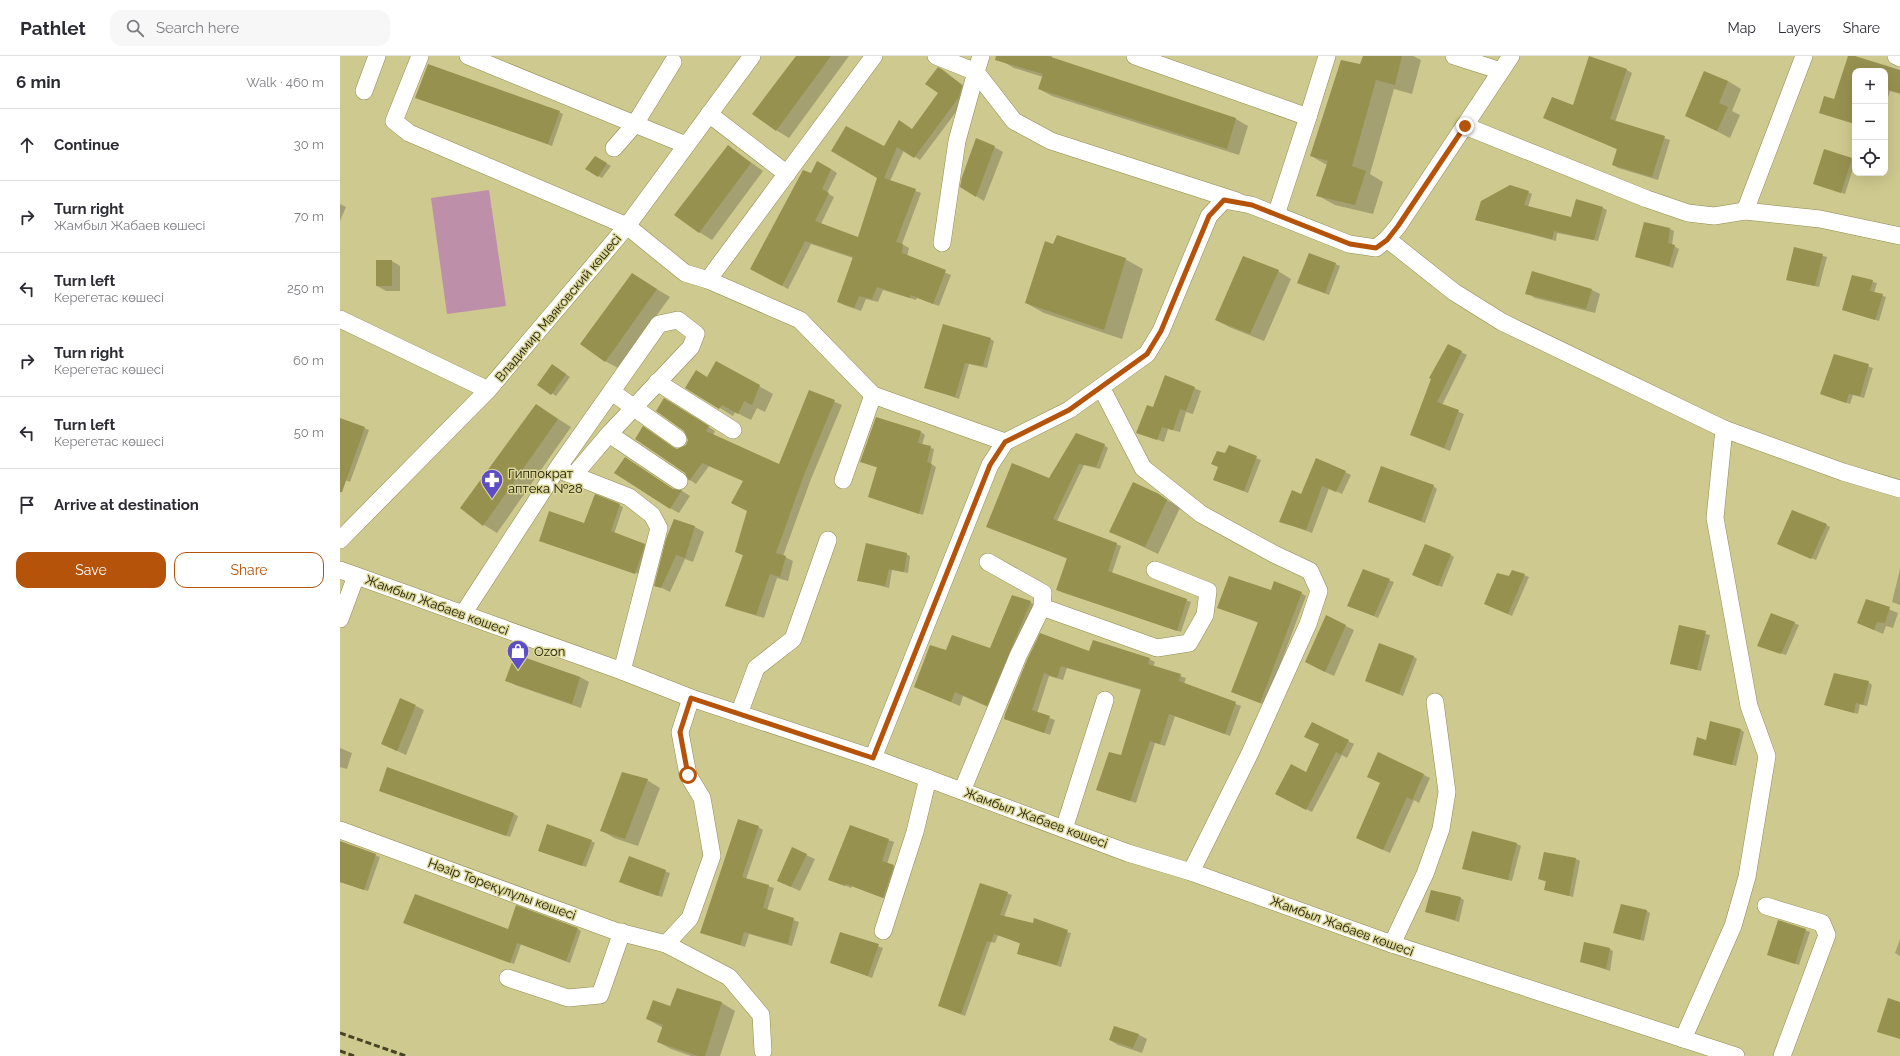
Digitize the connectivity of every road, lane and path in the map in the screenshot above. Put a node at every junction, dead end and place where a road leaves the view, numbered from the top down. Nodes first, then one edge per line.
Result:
1 (377, 56) edge
2 (420, 56) edge
3 (468, 56) edge
4 (752, 56) edge
5 (874, 56) edge
6 (936, 56) edge
7 (1135, 56) edge
8 (1327, 56) edge
9 (1454, 56) edge
10 (1511, 56) edge
11 (1804, 56) edge
12 (1896, 56) edge
13 (1900, 58) edge
14 (674, 62) dead end
15 (979, 64) edge
16 (1501, 71) junction
17 (364, 91) dead end
18 (709, 114) junction
19 (1308, 117) junction
20 (635, 124) junction
21 (1465, 126) junction
22 (686, 145) junction
23 (614, 148) dead end
24 (787, 174) junction
25 (1252, 205) junction
26 (1745, 211) junction
27 (1276, 215) junction
28 (627, 226) junction
29 (1900, 236) edge
30 (1387, 240) junction
31 (942, 243) dead end
32 (708, 280) junction
33 (340, 319) edge
34 (657, 382) junction
35 (1101, 387) junction
36 (488, 390) junction
37 (612, 392) junction
38 (873, 395) junction
39 (634, 408) junction
40 (1724, 429) junction
41 (733, 430) dead end
42 (609, 434) junction
43 (678, 439) dead end
44 (1005, 442) junction
45 (557, 469) junction
46 (574, 475) junction
47 (843, 480) dead end
48 (679, 481) dead end
49 (1900, 489) edge
50 (340, 540) edge
51 (828, 540) dead end
52 (988, 562) dead end
53 (340, 570) edge
54 (1155, 570) dead end
55 (356, 576) junction
56 (1042, 607) junction
57 (463, 614) junction
58 (340, 619) edge
59 (622, 671) junction
60 (691, 698) junction
61 (1106, 700) dead end
62 (1435, 702) dead end
63 (739, 714) junction
64 (873, 758) junction
65 (928, 778) junction
66 (962, 791) junction
67 (1064, 829) junction
68 (340, 830) edge
69 (1192, 872) junction
70 (1766, 906) dead end
71 (883, 931) dead end
72 (622, 932) junction
73 (666, 944) junction
74 (1392, 944) junction
75 (508, 978) dead end
76 (1683, 1039) junction
77 (763, 1051) dead end
78 (1736, 1056) edge
79 (1782, 1056) edge

1 - 17 street
2 - 28 street
3 - 20 street
4 - 18 street, Владимир Маяковский көшесі
5 - 24 street
6 - 15 street
7 - 19 street
8 - 19 street
9 - 16 street
10 - 16 street
11 - 26 street
12 - 13 street
14 - 20 street
15 - 25 street
15 - 31 street
16 - 21 street
18 - 22 street, Владимир Маяковский көшесі
18 - 24 street
19 - 27 street
20 - 22 street
20 - 23 street
21 - 26 street
21 - 30 street
22 - 28 street, Владимир Маяковский көшесі
24 - 32 street
25 - 27 street
25 - 35 street
26 - 29 street
27 - 30 street
28 - 32 street
28 - 36 street, Владимир Маяковский көшесі
30 - 40 street
32 - 38 street
33 - 36 street
34 - 37 street
34 - 39 street
34 - 41 street
35 - 44 street
35 - 69 street
36 - 50 street, Владимир Маяковский көшесі
37 - 39 street
37 - 45 street
38 - 44 street
38 - 47 street
39 - 42 street
39 - 43 street
40 - 49 street
40 - 76 street
42 - 46 street
42 - 48 street
44 - 64 street
45 - 46 street
45 - 57 street
46 - 59 street
51 - 63 street
52 - 56 street
53 - 55 street, Жамбыл Жабаев көшесі
54 - 56 street
55 - 57 street, Жамбыл Жабаев көшесі
55 - 58 street
56 - 66 street
57 - 59 street, Жамбыл Жабаев көшесі
59 - 60 street, Жамбыл Жабаев көшесі
60 - 63 street, Жамбыл Жабаев көшесі
60 - 73 street
61 - 67 street
62 - 74 street
63 - 64 street, Жамбыл Жабаев көшесі
64 - 65 street, Жамбыл Жабаев көшесі
65 - 66 street, Жамбыл Жабаев көшесі
65 - 71 street
66 - 67 street, Жамбыл Жабаев көшесі
67 - 69 street, Жамбыл Жабаев көшесі
68 - 72 street, Нәзір Төреқұлұлы көшесі
69 - 74 street, Жамбыл Жабаев көшесі
70 - 79 street
72 - 73 street, Нәзір Төреқұлұлы көшесі
72 - 75 street
73 - 77 street, Нәзір Төреқұлұлы көшесі
74 - 76 street, Жамбыл Жабаев көшесі
76 - 78 street, Жамбыл Жабаев көшесі

